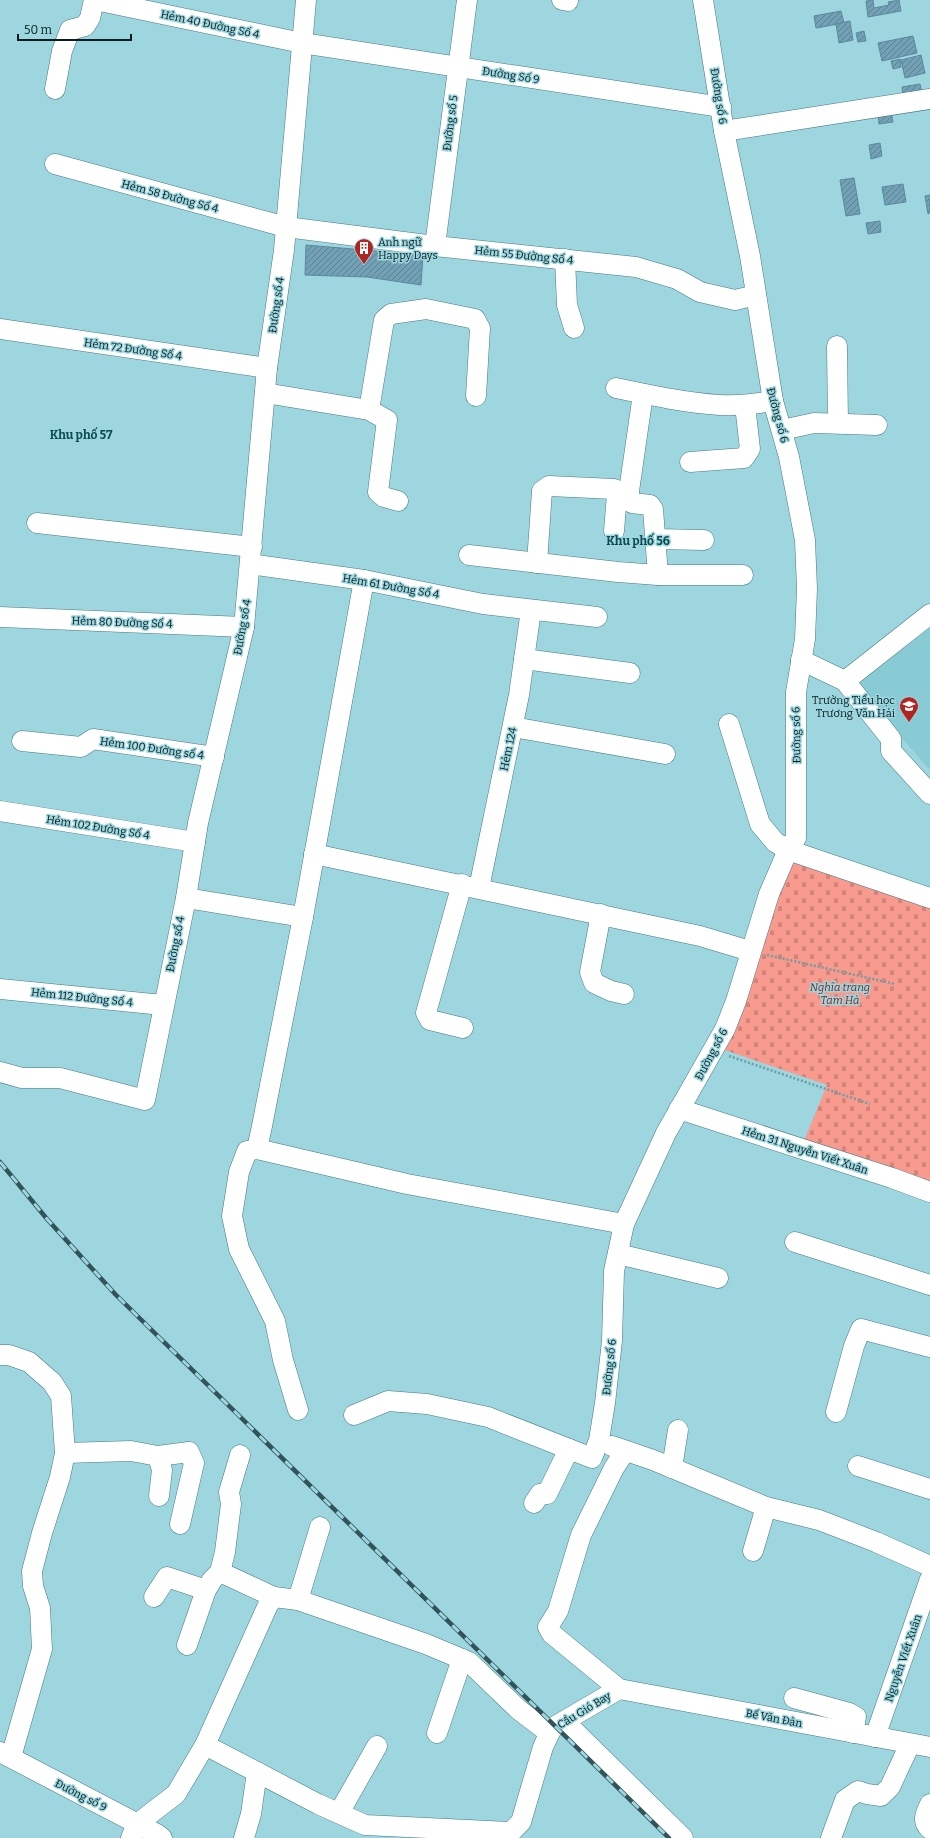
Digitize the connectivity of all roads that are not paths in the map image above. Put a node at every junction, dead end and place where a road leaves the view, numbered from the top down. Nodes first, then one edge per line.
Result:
1 (96, 0) edge
2 (306, 0) edge
3 (467, 0) edge
4 (703, 0) edge
5 (302, 42) junction
6 (458, 67) junction
7 (55, 89) dead end
8 (930, 99) edge
9 (721, 107) junction
10 (724, 131) junction
11 (55, 164) dead end
12 (286, 228) junction
13 (435, 246) junction
14 (565, 259) junction
15 (756, 295) junction
16 (574, 328) dead end
17 (0, 329) edge
18 (837, 346) dead end
19 (267, 368) junction
20 (616, 388) dead end
21 (265, 393) junction
22 (643, 394) junction
23 (476, 396) dead end
24 (773, 401) junction
25 (745, 405) junction
26 (369, 410) junction
27 (838, 423) junction
28 (877, 425) dead end
29 (782, 430) junction
30 (690, 462) dead end
31 (398, 501) dead end
32 (37, 523) dead end
33 (614, 531) dead end
34 (655, 539) junction
35 (704, 540) dead end
36 (469, 555) dead end
37 (251, 556) junction
38 (536, 563) junction
39 (658, 575) junction
40 (743, 575) dead end
41 (364, 580) junction
42 (531, 610) junction
43 (930, 614) edge
44 (0, 617) edge
45 (597, 617) dead end
46 (244, 627) junction
47 (524, 659) junction
48 (801, 660) junction
49 (630, 673) dead end
50 (845, 681) junction
51 (729, 724) dead end
52 (513, 727) junction
53 (22, 741) dead end
54 (665, 754) dead end
55 (214, 757) junction
56 (930, 794) edge
57 (0, 811) edge
58 (195, 842) junction
59 (788, 850) junction
60 (314, 854) junction
61 (470, 886) junction
62 (186, 898) junction
63 (930, 898) edge
64 (601, 914) junction
65 (303, 917) junction
66 (750, 951) junction
67 (0, 989) edge
68 (624, 994) dead end
69 (163, 1005) junction
70 (463, 1028) dead end
71 (0, 1072) edge
72 (679, 1109) junction
73 (257, 1149) junction
74 (930, 1192) edge
75 (624, 1224) junction
76 (795, 1242) dead end
77 (618, 1254) junction
78 (718, 1278) dead end
79 (930, 1285) edge
80 (930, 1347) edge
81 (0, 1355) edge
82 (298, 1410) dead end
83 (836, 1412) dead end
84 (354, 1415) dead end
85 (678, 1430) dead end
86 (599, 1440) junction
87 (569, 1449) junction
88 (625, 1451) junction
89 (66, 1453) junction
90 (240, 1455) dead end
91 (158, 1456) junction
92 (858, 1466) dead end
93 (672, 1468) junction
94 (930, 1489) edge
95 (159, 1496) dead end
96 (534, 1503) dead end
97 (766, 1507) junction
98 (180, 1524) dead end
99 (320, 1527) dead end
100 (753, 1551) dead end
101 (930, 1566) edge
102 (220, 1572) junction
103 (930, 1579) edge
104 (206, 1590) junction
105 (154, 1596) dead end
106 (274, 1597) junction
107 (298, 1600) junction
108 (187, 1645) dead end
109 (462, 1659) junction
110 (616, 1691) junction
111 (794, 1698) dead end
112 (561, 1724) junction
113 (437, 1733) dead end
114 (853, 1733) junction
115 (875, 1737) junction
116 (910, 1744) junction
117 (205, 1745) junction
118 (377, 1746) dead end
119 (930, 1747) edge
120 (5, 1754) edge
121 (257, 1772) junction
122 (930, 1804) edge
123 (339, 1813) junction
124 (930, 1829) edge
125 (521, 1830) edge
126 (134, 1831) edge
127 (162, 1838) edge
128 (244, 1838) edge
129 (683, 1838) edge
130 (831, 1838) edge

1 - 5 street, Hẻm 40 Đường Số 4
1 - 7 street
2 - 5 street, Đường số 4
3 - 6 street, Đường số 5
4 - 9 street, Đường số 6
5 - 6 street, Đường Số 9
5 - 12 street, Đường số 4
6 - 9 street, Đường Số 9
6 - 13 street, Đường số 5
8 - 10 street
9 - 10 street, Đường số 6
10 - 15 street, Đường số 6
11 - 12 street, Hẻm 58 Đường Số 4
12 - 13 street, Hẻm 55 Đường Số 4
12 - 19 street, Đường số 4
13 - 14 street, Hẻm 55 Đường Số 4
14 - 15 street, Hẻm 55 Đường Số 4
14 - 16 street
15 - 24 street, Đường số 6
17 - 19 street, Hẻm 72 Đường Số 4
18 - 27 street
19 - 21 street, Đường số 4
20 - 22 street
21 - 26 street
21 - 37 street, Đường số 4
22 - 25 street
22 - 34 street
23 - 26 street
24 - 25 street
24 - 29 street, Đường số 6
25 - 30 street
26 - 31 street
27 - 28 street
27 - 29 street
29 - 48 street, Đường số 6
32 - 37 street, Hẻm 61 Đường Số 4
33 - 38 street
34 - 35 street
34 - 39 street
36 - 38 street
37 - 41 street, Hẻm 61 Đường Số 4
37 - 46 street, Đường số 4
38 - 39 street
39 - 40 street
41 - 42 street, Hẻm 61 Đường Số 4
41 - 60 street
42 - 45 street, Hẻm 61 Đường Số 4
42 - 47 street, Hẻm 124
43 - 50 street
44 - 46 street, Hẻm 80 Đường Số 4
46 - 55 street, Đường số 4
47 - 49 street
47 - 52 street, Hẻm 124
48 - 50 street
48 - 59 street, Đường số 6
50 - 56 street
51 - 59 street
52 - 54 street
52 - 61 street, Hẻm 124
53 - 55 street, Hẻm 100 Đường số 4
55 - 58 street, Đường số 4
57 - 58 street, Hẻm 102 Đường Số 4
58 - 62 street, Đường số 4
59 - 63 street
59 - 66 street, Đường số 6
60 - 61 street
60 - 65 street
61 - 64 street
61 - 70 street, Hẻm 124
62 - 65 street
62 - 69 street, Đường số 4
64 - 66 street
64 - 68 street
65 - 73 street
66 - 72 street, Đường số 6
67 - 69 street, Hẻm 112 Đường Số 4
69 - 71 street, Đường số 4
72 - 74 street, Hẻm 31 Nguyễn Viết Xuân
72 - 75 street, Đường số 6
73 - 75 street
73 - 82 street
75 - 77 street, Đường số 6
76 - 79 street
77 - 78 street
77 - 86 street, Đường số 6
80 - 83 street
81 - 89 street
84 - 87 street
85 - 93 street
86 - 87 street, Đường số 6
86 - 88 street
87 - 96 street
88 - 93 street
88 - 110 street
89 - 91 street
89 - 120 street
90 - 102 street
91 - 95 street
91 - 98 street
92 - 94 street
93 - 97 street
97 - 100 street
97 - 101 street
99 - 107 street
102 - 104 street
102 - 106 street
103 - 115 street, Nguyễn Viết Xuân
104 - 105 street
104 - 108 street
106 - 107 street
106 - 117 street
107 - 109 street
109 - 112 street
109 - 113 street
110 - 112 street, Cầu Gió Bay
110 - 114 street, Bế Văn Đàn
111 - 114 street
112 - 125 street
112 - 129 street
114 - 115 street, Bế Văn Đàn
115 - 116 street, Bế Văn Đàn
116 - 119 street, Bế Văn Đàn
116 - 130 street
117 - 121 street
117 - 126 street
118 - 123 street
120 - 126 street, Đường số 9
121 - 123 street
121 - 128 street
122 - 124 street
123 - 125 street
126 - 127 street, Đường số 9

